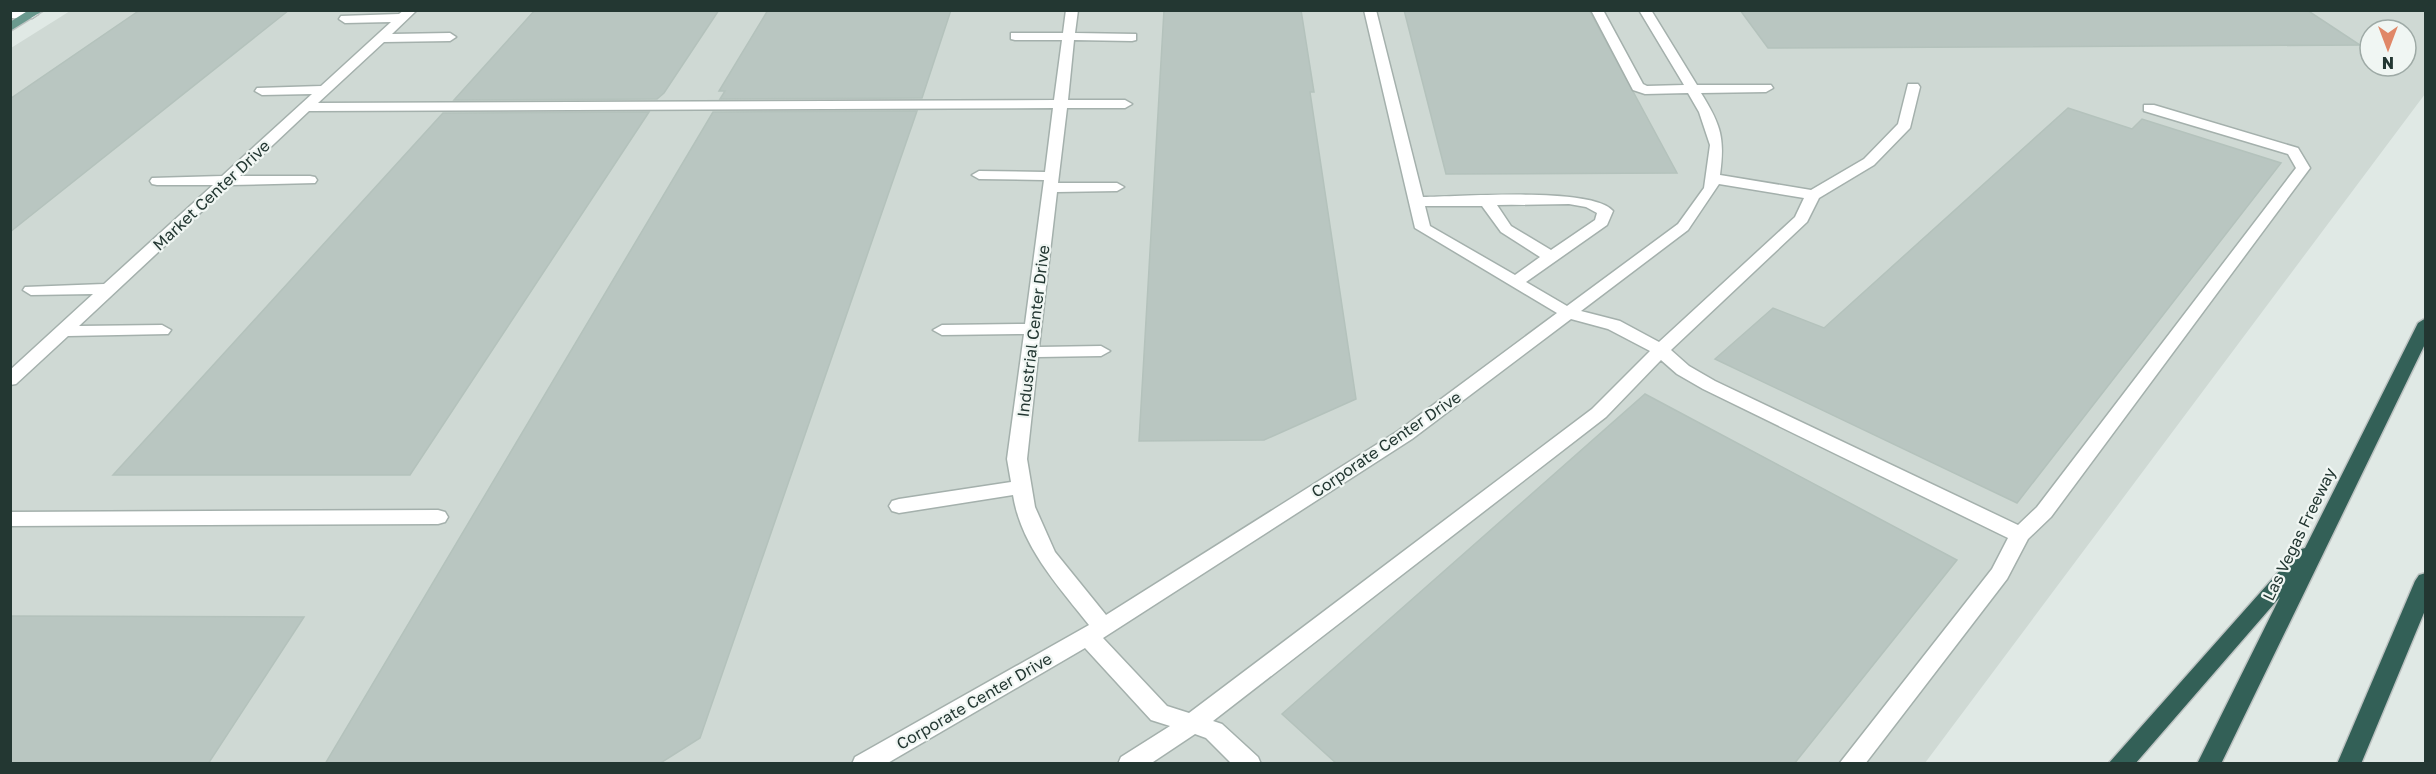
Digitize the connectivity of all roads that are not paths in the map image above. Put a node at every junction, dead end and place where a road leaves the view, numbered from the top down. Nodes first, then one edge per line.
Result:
1 (1072, 10) edge
2 (1370, 10) edge
3 (1597, 10) edge
4 (1645, 10) edge
5 (35, 12) edge
6 (10, 14) edge
7 (407, 14) edge
8 (345, 19) dead end
9 (10, 27) edge
10 (1015, 36) dead end
11 (450, 37) dead end
12 (1069, 37) junction
13 (1132, 37) dead end
14 (382, 38) junction
15 (1913, 87) dead end
16 (1692, 88) junction
17 (1766, 88) dead end
18 (325, 90) junction
19 (262, 91) dead end
20 (1061, 104) junction
21 (1125, 105) dead end
22 (306, 107) junction
23 (2149, 108) dead end
24 (979, 175) dead end
25 (1712, 178) junction
26 (227, 180) junction
27 (310, 180) dead end
28 (157, 181) dead end
29 (1051, 182) junction
30 (1117, 187) dead end
31 (1813, 195) junction
32 (1487, 201) junction
33 (1417, 202) junction
34 (1552, 256) junction
35 (1515, 282) junction
36 (109, 289) junction
37 (31, 290) dead end
38 (1568, 313) junction
39 (2426, 323) edge
40 (1033, 329) junction
41 (162, 330) dead end
42 (942, 330) dead end
43 (63, 331) junction
44 (1661, 350) junction
45 (1101, 351) dead end
46 (1030, 352) junction
47 (10, 380) edge
48 (1021, 487) junction
49 (899, 506) dead end
50 (438, 517) dead end
51 (10, 519) edge
52 (2020, 535) junction
53 (2320, 538) junction
54 (2426, 582) edge
55 (1096, 631) junction
56 (1192, 723) junction
57 (864, 764) edge
58 (1130, 764) edge
59 (1249, 764) edge
60 (1851, 764) edge
61 (2120, 764) edge
62 (2209, 764) edge
63 (2349, 764) edge

1 - 12 street, Industrial Center Drive
2 - 33 street
3 - 16 street
4 - 16 street, Corporate Center Drive
5 - 6 street
5 - 9 main road
7 - 8 street
7 - 14 street, Market Center Drive
10 - 12 street
11 - 14 street
12 - 13 street
12 - 20 street, Industrial Center Drive
14 - 18 street, Market Center Drive
15 - 31 street
16 - 17 street
16 - 25 street, Corporate Center Drive
18 - 19 street
18 - 22 street, Market Center Drive
20 - 21 street
20 - 22 street
20 - 29 street, Industrial Center Drive
22 - 26 street, Market Center Drive
23 - 52 street
24 - 29 street
25 - 31 street
25 - 38 street, Corporate Center Drive
26 - 27 street
26 - 28 street
26 - 36 street, Market Center Drive
29 - 30 street
29 - 40 street, Industrial Center Drive
31 - 44 street
32 - 33 street
32 - 34 street
32 - 34 street
33 - 35 street
34 - 35 street
35 - 38 street
36 - 37 street
36 - 43 street, Market Center Drive
38 - 44 street
38 - 55 street, Corporate Center Drive
39 - 53 highway, Las Vegas Freeway
40 - 42 street
40 - 46 street, Industrial Center Drive
41 - 43 street
43 - 47 street, Market Center Drive
44 - 52 street
44 - 56 street
45 - 46 street
46 - 48 street, Industrial Center Drive
48 - 49 street
48 - 55 street, Industrial Center Drive
50 - 51 street
52 - 60 street
53 - 61 highway
53 - 62 highway, Las Vegas Freeway
54 - 63 highway
55 - 56 street, Industrial Center Drive
55 - 57 street, Corporate Center Drive
56 - 58 street
56 - 59 street, Industrial Center Drive

